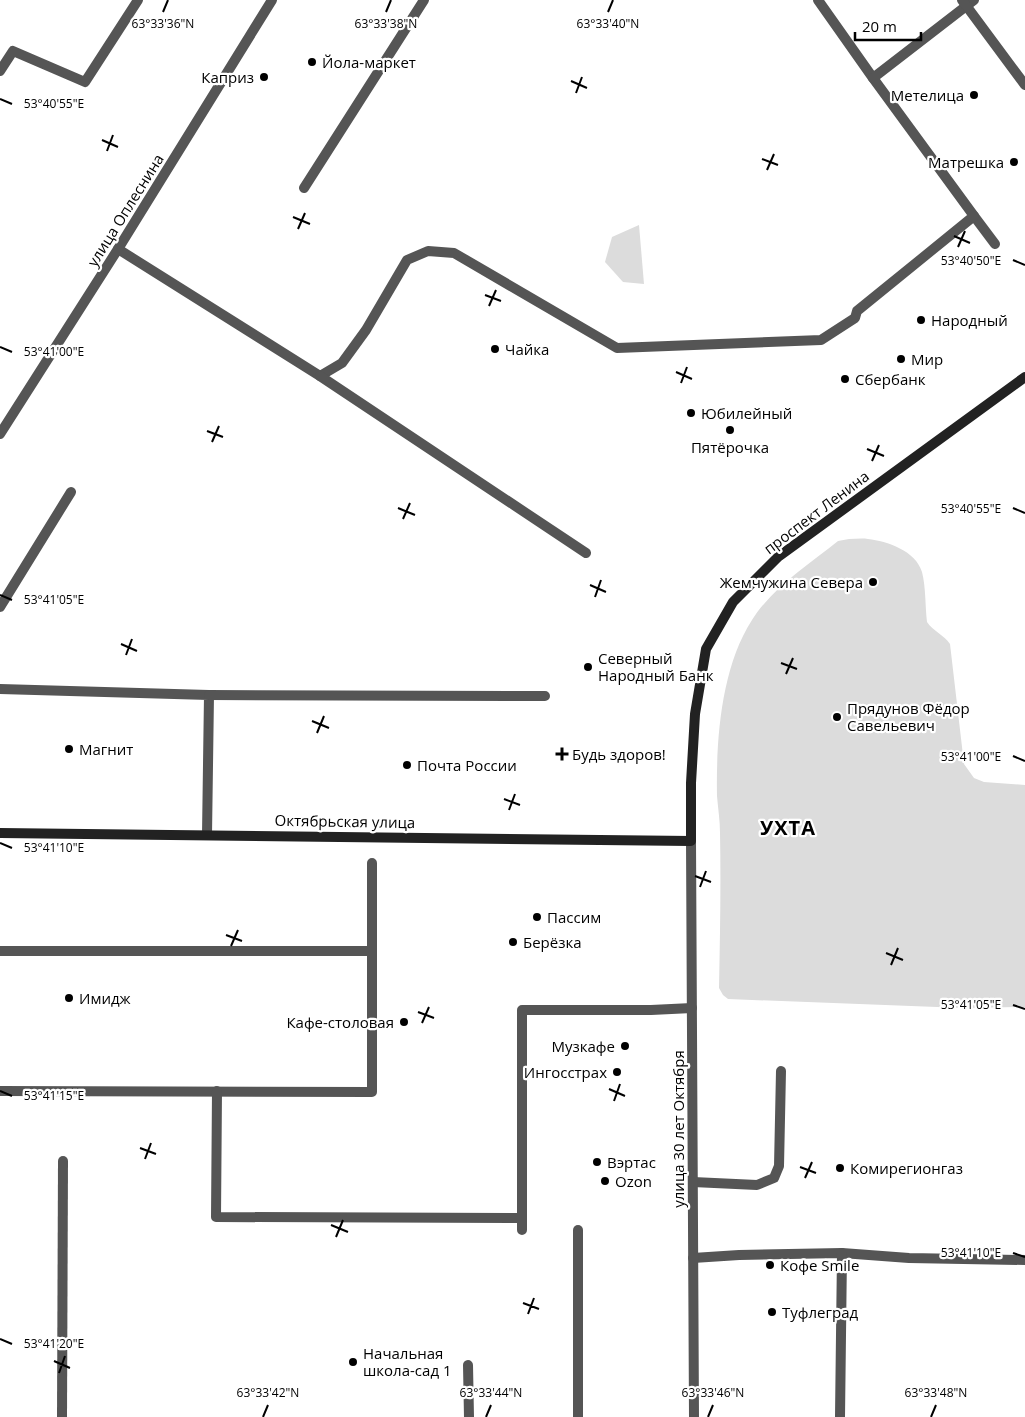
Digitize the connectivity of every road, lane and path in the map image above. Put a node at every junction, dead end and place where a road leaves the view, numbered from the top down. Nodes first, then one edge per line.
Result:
1 (138, 0) edge
2 (272, 0) edge
3 (424, 0) edge
4 (818, 0) edge
5 (968, 2) edge
6 (0, 71) edge
7 (873, 78) junction
8 (1025, 85) edge
9 (304, 188) dead end
10 (974, 216) junction
11 (995, 244) dead end
12 (118, 249) junction
13 (320, 376) junction
14 (1025, 377) edge
15 (0, 434) edge
16 (71, 492) dead end
17 (586, 552) dead end
18 (0, 607) edge
19 (0, 689) edge
20 (209, 694) junction
21 (545, 696) dead end
22 (0, 833) edge
23 (207, 835) junction
24 (690, 841) junction
25 (372, 862) dead end
26 (0, 950) edge
27 (372, 951) junction
28 (692, 1008) junction
29 (781, 1071) dead end
30 (0, 1091) edge
31 (217, 1092) junction
32 (63, 1161) dead end
33 (693, 1182) junction
34 (522, 1218) junction
35 (522, 1230) dead end
36 (578, 1230) dead end
37 (842, 1253) junction
38 (693, 1258) junction
39 (1025, 1260) edge
40 (468, 1365) dead end
41 (62, 1417) edge
42 (469, 1417) edge
43 (578, 1417) edge
44 (694, 1417) edge
45 (840, 1417) edge

1 - 6 street
2 - 12 street, улица Оплеснина
3 - 9 street
4 - 7 street
5 - 7 street
5 - 8 street
7 - 10 street
10 - 11 street
10 - 13 street
12 - 13 street
12 - 15 street, улица Оплеснина
13 - 17 street
14 - 24 main road, проспект Ленина
16 - 18 street
19 - 20 street
20 - 21 street
20 - 23 street
22 - 23 main road, Октябрьская улица
23 - 24 main road, Октябрьская улица
24 - 28 street, улица 30 лет Октября
25 - 27 street
26 - 27 street
27 - 31 street
28 - 33 street, улица 30 лет Октября
28 - 34 street
29 - 33 street
30 - 31 street
31 - 34 street
32 - 41 street
33 - 38 street, улица 30 лет Октября
34 - 35 street
36 - 43 street
37 - 38 street
37 - 39 street
37 - 45 street
38 - 44 street, улица 30 лет Октября
40 - 42 street

